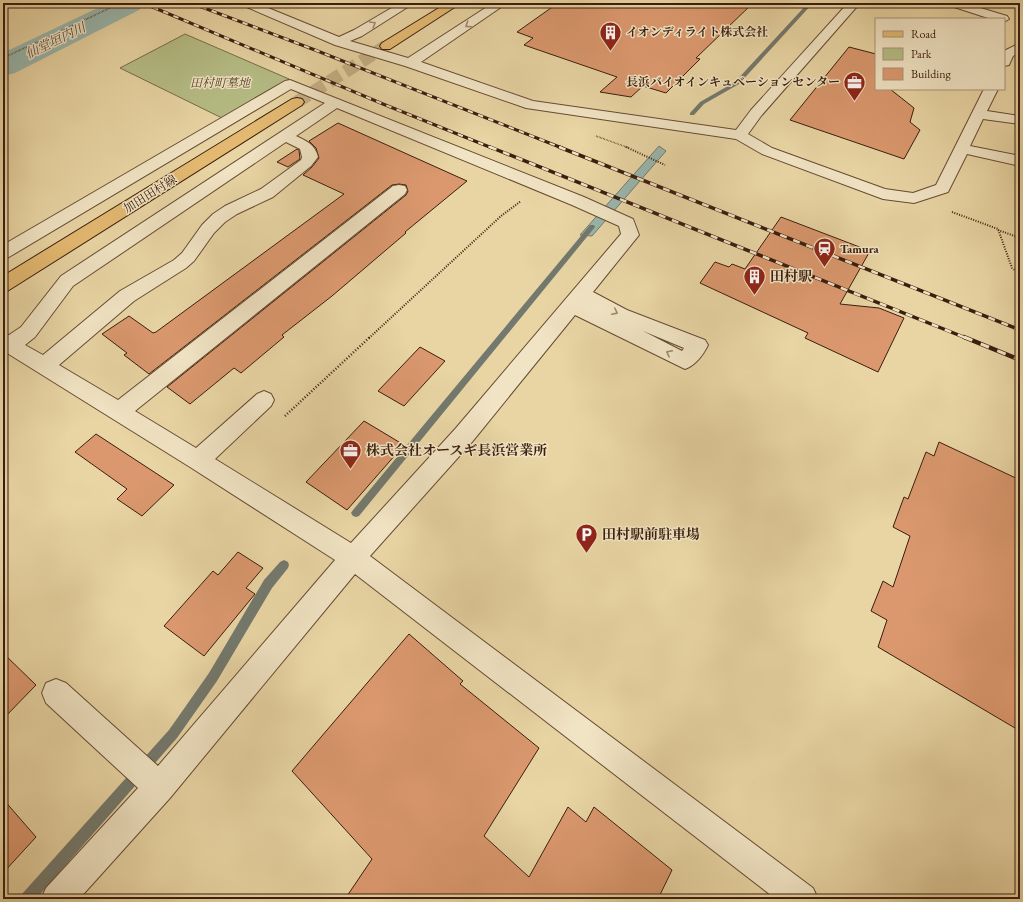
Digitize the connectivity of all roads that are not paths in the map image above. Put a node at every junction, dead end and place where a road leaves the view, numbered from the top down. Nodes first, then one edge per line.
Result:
1 (246, 3) edge
2 (408, 3) edge
3 (455, 3) edge
4 (500, 3) edge
5 (854, 3) edge
6 (952, 3) edge
7 (1000, 18) edge
8 (1005, 20) edge
9 (1017, 24) dead end
10 (339, 42) junction
11 (386, 46) tunnel mouth
12 (1020, 47) edge
13 (1005, 60) edge
14 (410, 63) junction
15 (990, 90) edge
16 (297, 102) tunnel mouth
17 (335, 103) junction
18 (978, 114) junction
19 (1020, 120) edge
20 (740, 135) junction
21 (284, 136) junction
22 (961, 148) junction
23 (1020, 161) edge
24 (399, 190) dead end
25 (3, 253) edge
26 (3, 285) edge
27 (576, 299) junction
28 (5, 344) edge
29 (44, 366) junction
30 (264, 400) dead end
31 (118, 412) junction
32 (198, 460) junction
33 (353, 558) junction
34 (56, 693) dead end
35 (146, 775) junction
36 (57, 899) edge
37 (802, 899) edge

1 - 10 street
10 -> 2 street
3 - 11 main road
4 -> 14 street
5 - 20 street
6 - 7 street
8 - 9 street
10 - 14 street
12 - 13 street
14 - 20 street
15 - 18 street
16 - 26 main road, 加田田村線
17 - 21 street
17 - 25 street
17 - 27 street
18 - 19 street
18 - 22 street
20 - 22 street
21 - 28 street
21 - 29 street
22 - 23 street
24 - 31 street
27 -> 27 street
27 - 33 street
28 - 29 street
29 - 31 street
30 - 32 street
31 - 32 street
32 - 33 street
33 - 35 street
33 - 37 street
34 - 35 street
35 - 36 street

